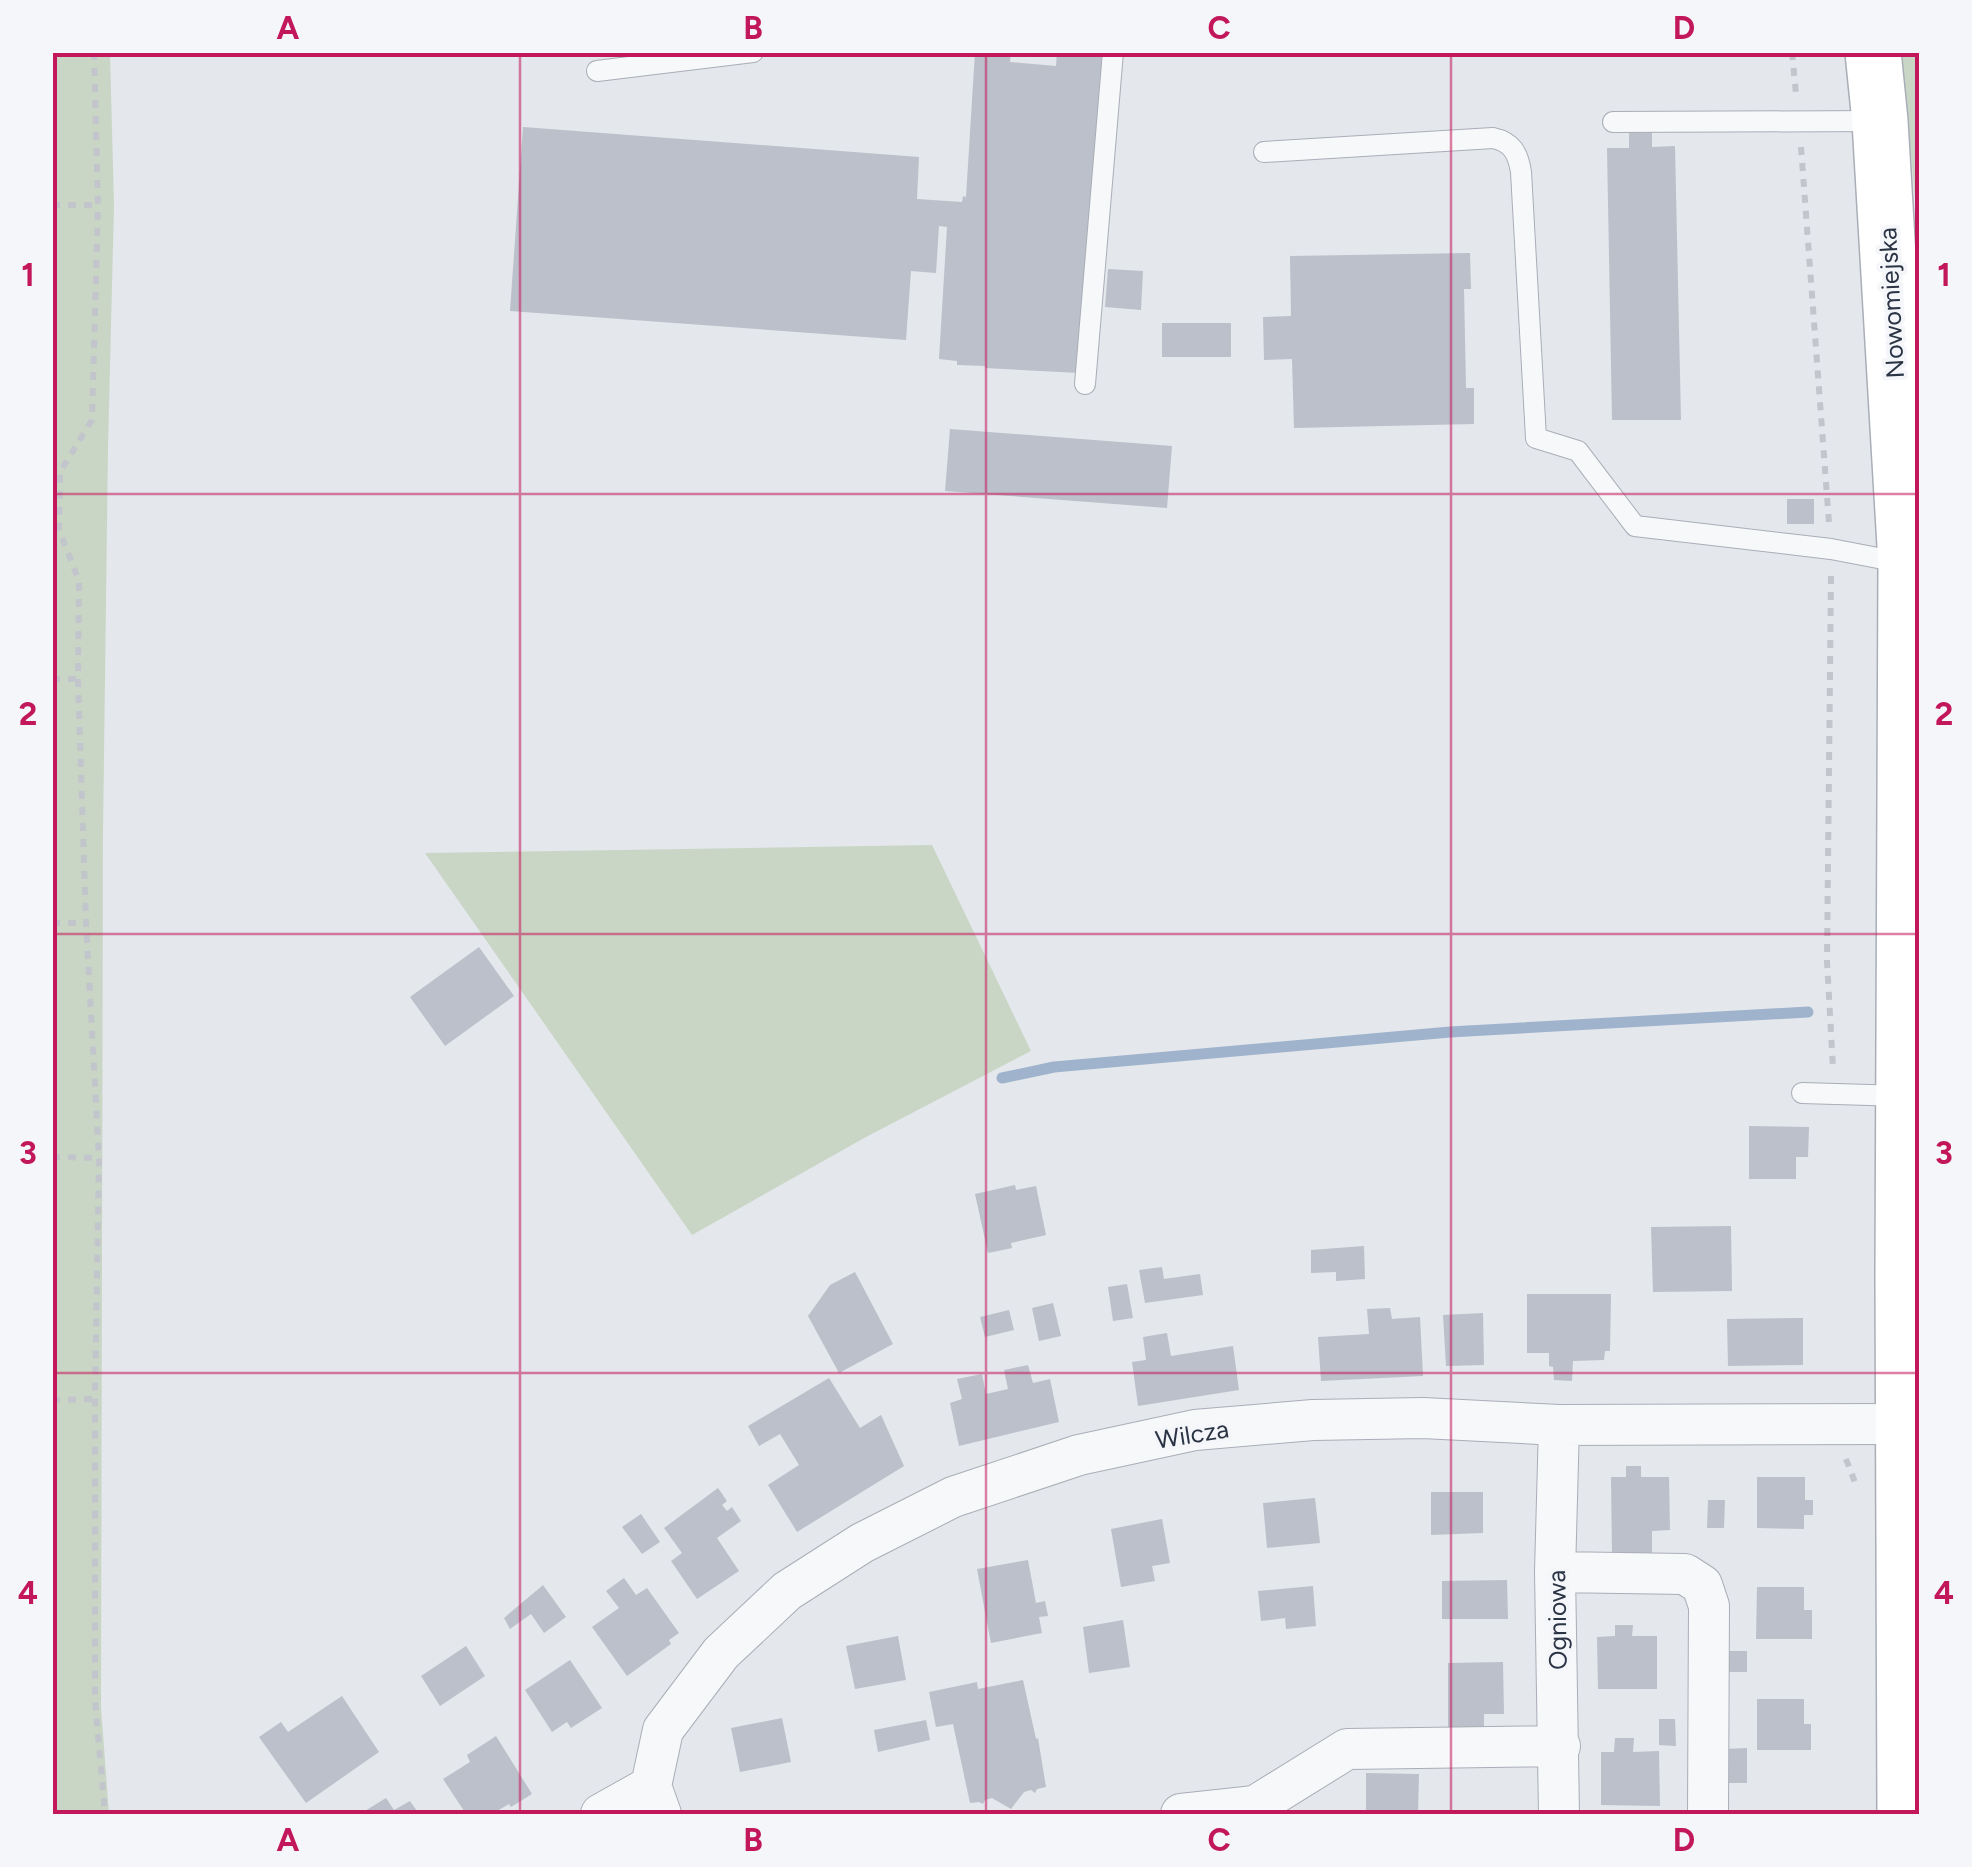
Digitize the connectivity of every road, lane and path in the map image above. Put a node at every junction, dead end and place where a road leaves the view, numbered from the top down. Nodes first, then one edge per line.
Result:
1 (94, 52) edge
2 (753, 52) edge
3 (1112, 52) edge
4 (1873, 52) edge
5 (597, 71) dead end
6 (1613, 122) dead end
7 (1888, 149) junction
8 (1264, 152) dead end
9 (52, 204) edge
10 (98, 205) junction
11 (1085, 384) dead end
12 (56, 472) edge
13 (1906, 563) junction
14 (78, 678) junction
15 (52, 679) edge
16 (52, 923) edge
17 (86, 923) junction
18 (1802, 1093) dead end
19 (1905, 1096) junction
20 (52, 1158) edge
21 (99, 1158) junction
22 (95, 1399) junction
23 (52, 1400) edge
24 (1904, 1424) junction
25 (1559, 1425) junction
26 (1911, 1481) edge
27 (1556, 1572) junction
28 (1560, 1746) junction
29 (656, 1800) edge
30 (104, 1814) edge
31 (601, 1814) edge
32 (1181, 1814) edge
33 (1559, 1814) edge
34 (1708, 1814) edge
35 (1905, 1814) edge

1 - 10 path
2 - 5 lane
3 - 11 lane
4 - 7 street, Nowomiejska
6 - 7 lane
7 - 13 street, Nowomiejska
8 - 13 lane
9 - 10 path
10 - 12 path
12 - 14 path
13 - 19 street, Nowomiejska
14 - 15 path
14 - 17 path
16 - 17 path
17 - 21 path
18 - 19 lane
19 - 24 street, Nowomiejska
20 - 21 path
21 - 22 path
22 - 23 path
22 - 30 path
24 - 25 street, Wilcza
24 - 26 street, Nowomiejska
25 - 27 street, Ogniowa
25 - 29 street, Wilcza
26 - 35 street, Nowomiejska
27 - 28 street, Ogniowa
27 - 34 street
28 - 32 street
28 - 33 street, Ogniowa
29 - 31 street

